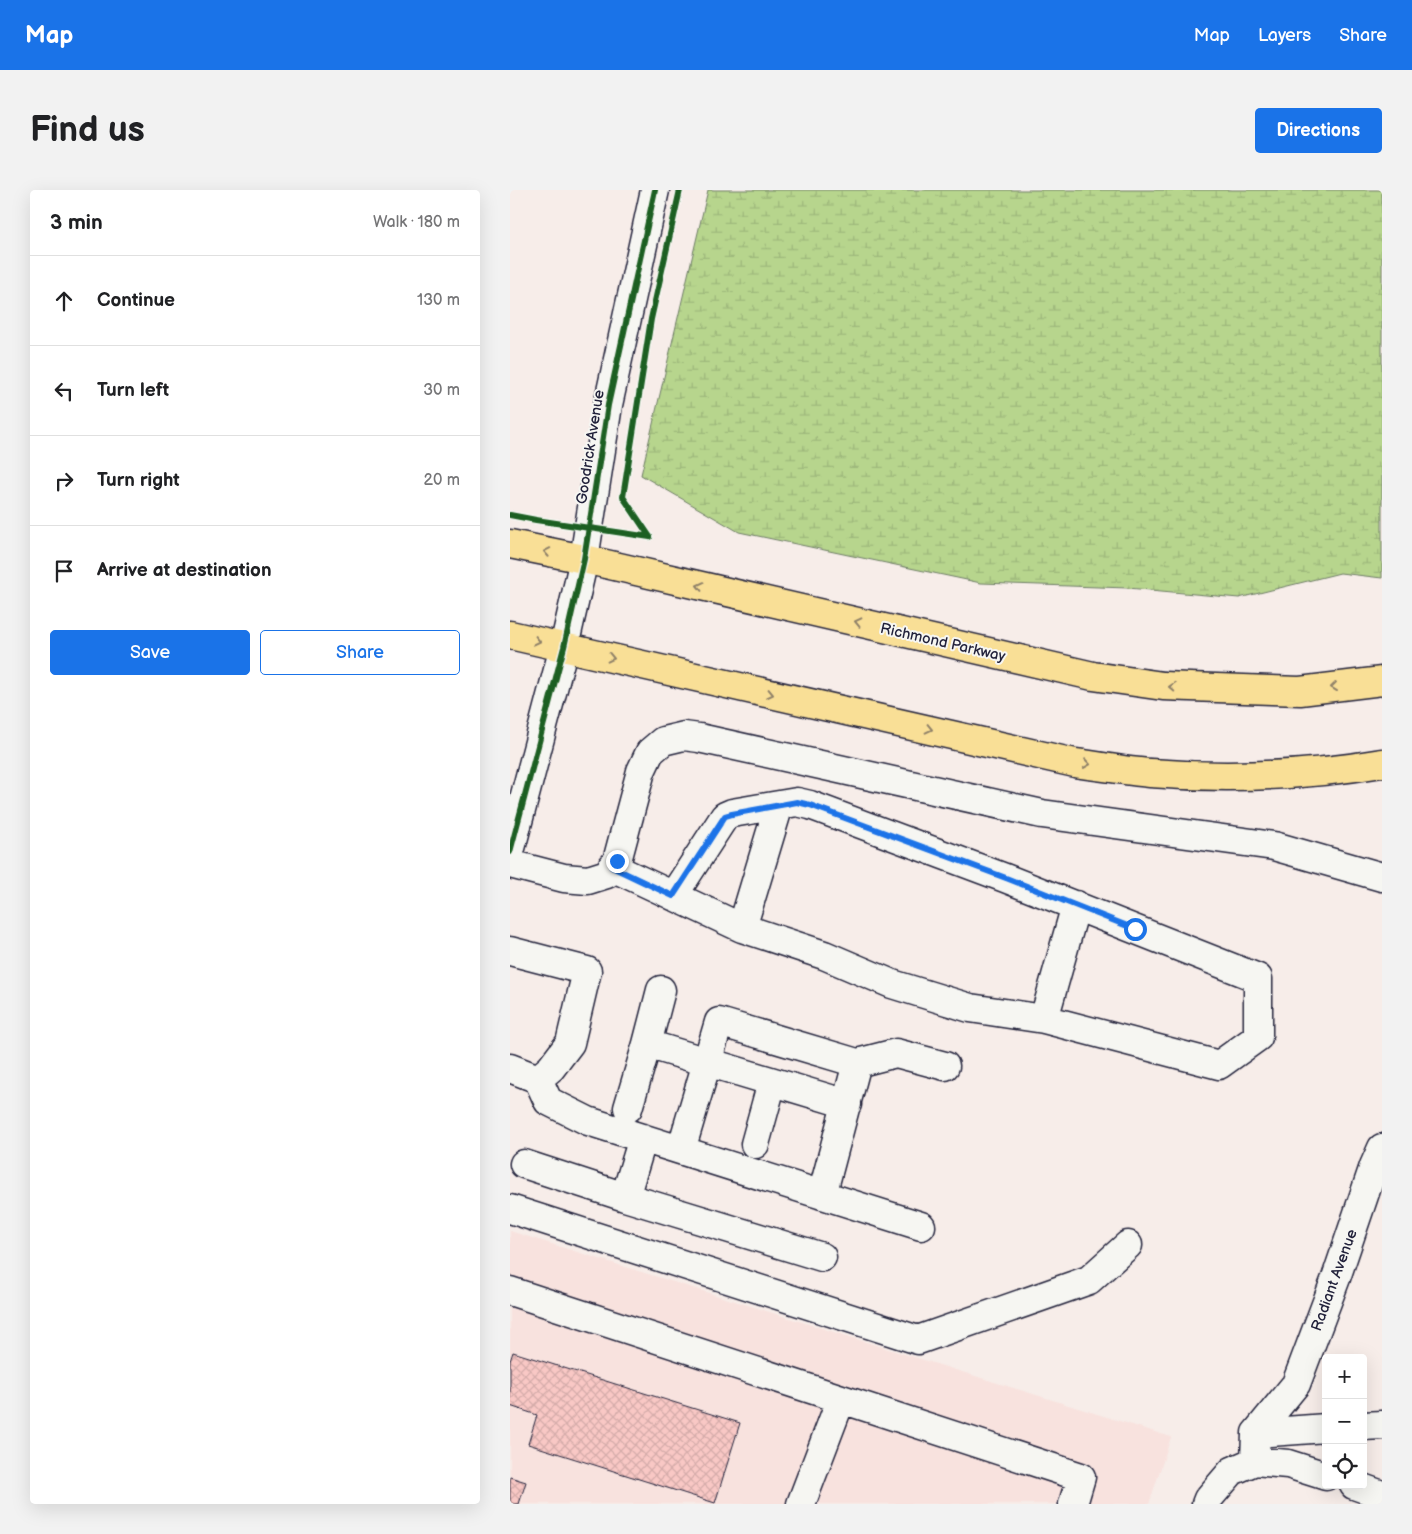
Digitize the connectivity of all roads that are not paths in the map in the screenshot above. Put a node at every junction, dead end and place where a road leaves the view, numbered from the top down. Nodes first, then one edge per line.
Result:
1 (655, 190) edge
2 (510, 544) edge
3 (584, 559) junction
4 (510, 635) edge
5 (564, 647) junction
6 (1382, 680) edge
7 (1382, 763) edge
8 (779, 805) junction
9 (510, 852) edge
10 (510, 864) edge
11 (612, 867) junction
12 (1382, 877) edge
13 (673, 896) junction
14 (1076, 905) junction
15 (742, 928) junction
16 (510, 951) edge
17 (661, 990) dead end
18 (1044, 1019) junction
19 (647, 1044) junction
20 (707, 1062) junction
21 (857, 1063) junction
22 (945, 1066) dead end
23 (510, 1068) edge
24 (538, 1079) junction
25 (772, 1082) junction
26 (847, 1104) junction
27 (628, 1108) dead end
28 (643, 1138) junction
29 (755, 1144) dead end
30 (1382, 1148) edge
31 (681, 1150) junction
32 (524, 1164) dead end
33 (822, 1195) junction
34 (625, 1197) junction
35 (510, 1209) edge
36 (921, 1226) dead end
37 (1128, 1245) dead end
38 (822, 1257) dead end
39 (510, 1290) edge
40 (841, 1399) junction
41 (1382, 1425) edge
42 (1367, 1426) edge
43 (1322, 1428) edge
44 (1256, 1433) junction
45 (1255, 1461) junction
46 (1322, 1475) edge
47 (1365, 1489) edge
48 (1382, 1495) edge
49 (800, 1504) edge
50 (1073, 1504) edge
51 (1206, 1504) edge

1 - 3 street, Goodrick Avenue
3 -> 2 highway, Richmond Parkway
3 - 5 street, Goodrick Avenue
6 -> 3 highway, Richmond Parkway
4 -> 5 highway
5 -> 7 highway
5 - 9 street, Goodrick Avenue
8 - 13 street
8 - 14 street
8 - 15 street
10 - 11 street
11 - 12 street
11 - 13 street
13 - 15 street
14 - 18 street
14 - 18 street
15 - 18 street
16 - 24 street
17 - 19 street
19 - 20 street
19 - 27 street
20 - 21 street
20 - 25 street
20 - 31 street
21 - 22 street
21 - 26 street
23 - 24 street
24 - 28 street
25 - 26 street
25 - 29 street
26 - 33 street
28 - 31 street
28 - 34 street
30 - 44 street, Radiant Avenue
31 - 33 street
32 - 34 street
33 - 36 street
34 - 38 street
35 - 37 street
39 - 40 street
40 - 49 street
40 - 50 street
41 - 42 street
43 - 44 street
44 - 45 street
45 - 46 street
45 - 51 street
47 - 48 street

